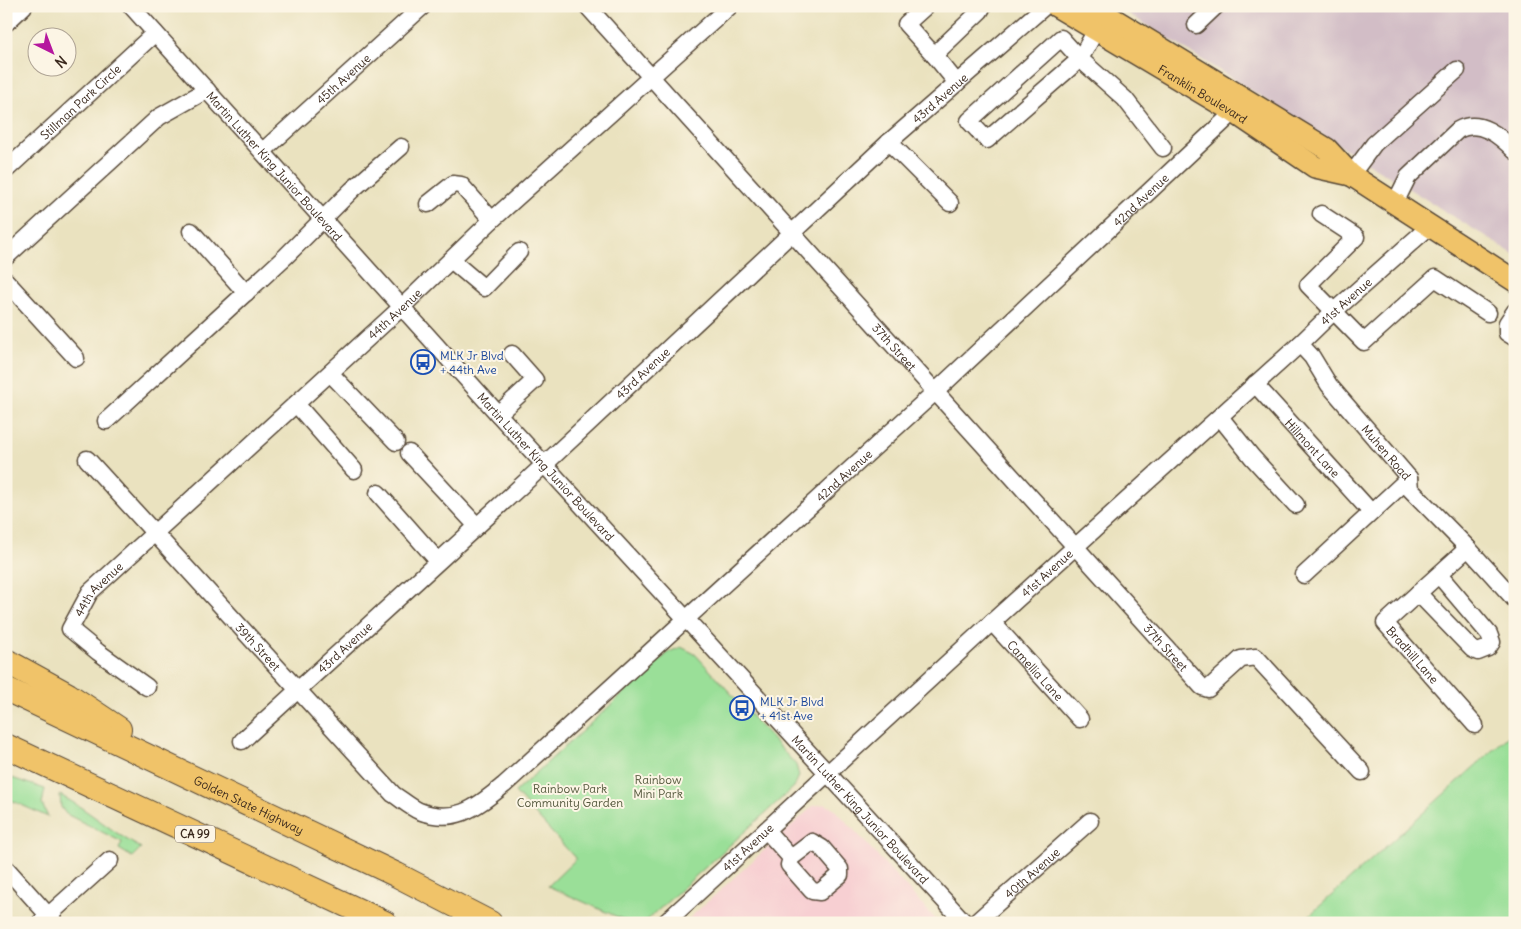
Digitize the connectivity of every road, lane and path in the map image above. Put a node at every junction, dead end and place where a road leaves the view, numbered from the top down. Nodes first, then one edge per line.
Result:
1 (24, 6) edge
2 (131, 6) edge
3 (423, 6) edge
4 (587, 6) edge
5 (730, 6) edge
6 (926, 6) edge
7 (983, 6) edge
8 (1045, 6) edge
9 (1056, 6) edge
10 (1092, 6) edge
11 (1216, 6) edge
12 (6, 23) edge
13 (1196, 25) dead end
14 (1096, 30) junction
15 (155, 33) junction
16 (934, 55) junction
17 (1080, 59) junction
18 (1457, 70) dead end
19 (650, 77) junction
20 (957, 83) junction
21 (207, 90) junction
22 (1234, 112) junction
23 (889, 142) junction
24 (401, 147) dead end
25 (1163, 148) dead end
26 (263, 151) junction
27 (1515, 151) edge
28 (6, 170) edge
29 (1351, 175) junction
30 (950, 203) dead end
31 (1395, 203) junction
32 (428, 204) dead end
33 (1321, 214) dead end
34 (324, 218) junction
35 (492, 220) junction
36 (1430, 226) junction
37 (191, 232) dead end
38 (792, 233) junction
39 (519, 252) dead end
40 (6, 257) edge
41 (451, 260) junction
42 (1515, 281) edge
43 (6, 282) edge
44 (246, 293) junction
45 (403, 306) junction
46 (1515, 311) edge
47 (1333, 312) junction
48 (1488, 312) dead end
49 (1515, 338) edge
50 (1300, 344) junction
51 (512, 354) dead end
52 (76, 358) dead end
53 (330, 373) junction
54 (1255, 384) junction
55 (935, 392) junction
56 (296, 404) junction
57 (498, 414) junction
58 (1220, 417) junction
59 (106, 421) dead end
60 (88, 459) dead end
61 (544, 464) junction
62 (354, 470) dead end
63 (1409, 478) junction
64 (378, 493) dead end
65 (1296, 505) dead end
66 (1371, 512) junction
67 (477, 526) junction
68 (154, 534) junction
69 (1076, 546) junction
70 (1468, 548) junction
71 (438, 561) junction
72 (1304, 575) dead end
73 (1438, 575) junction
74 (1418, 593) junction
75 (1515, 600) edge
76 (686, 618) junction
77 (992, 622) junction
78 (6, 661) edge
79 (147, 687) dead end
80 (6, 689) edge
81 (297, 690) junction
82 (1080, 718) dead end
83 (1475, 725) dead end
84 (242, 741) dead end
85 (6, 746) edge
86 (828, 772) junction
87 (1362, 772) dead end
88 (187, 775) junction
89 (440, 816) joint
90 (1090, 821) dead end
91 (766, 830) junction
92 (791, 858) dead end
93 (110, 860) dead end
94 (6, 868) edge
95 (48, 920) edge
96 (385, 923) edge
97 (490, 923) edge
98 (665, 923) edge
99 (965, 923) edge
100 (975, 923) edge

1 - 12 street
2 - 15 street, Martin Luther King Junior Boulevard
3 - 26 street, 45th Avenue
4 - 19 street, 37th Street
5 - 19 street, 44th Avenue
6 - 16 street
7 - 16 street
8 - 20 street, 43rd Avenue
9 - 14 main road, Franklin Boulevard
10 - 29 main road, Franklin Boulevard
11 - 13 street
14 - 17 street
14 - 22 main road, Franklin Boulevard
15 - 21 street, Martin Luther King Junior Boulevard
15 - 28 street, Stillman Park Circle
16 - 20 street
17 - 17 street
17 - 25 street
18 - 29 street
19 - 35 street, 44th Avenue
19 - 38 street, 37th Street
20 - 23 street, 43rd Avenue
21 - 26 street, Martin Luther King Junior Boulevard
21 - 40 street
22 - 29 main road, Franklin Boulevard
22 - 55 street, 42nd Avenue
23 - 30 street
23 - 38 street, 43rd Avenue
24 - 34 street
26 - 34 street, Martin Luther King Junior Boulevard
27 - 31 street
29 - 31 main road, Franklin Boulevard
31 - 36 main road, Franklin Boulevard
32 - 35 street
33 - 47 street
34 - 44 street
34 - 45 street, Martin Luther King Junior Boulevard
35 - 41 street, 44th Avenue
36 - 42 main road, Franklin Boulevard
36 - 47 street, 41st Avenue
37 - 44 street
38 - 55 street, 37th Street
38 - 61 street, 43rd Avenue
39 - 41 street
41 - 45 street, 44th Avenue
43 - 52 street
44 - 59 street
45 - 53 street, 44th Avenue
45 - 57 street, Martin Luther King Junior Boulevard
46 - 49 street
47 - 48 street
47 - 50 street, 41st Avenue
50 - 54 street, 41st Avenue
50 - 63 street, Muhen Road
51 - 57 street
53 - 56 street, 44th Avenue
53 - 67 street
54 - 58 street, 41st Avenue
54 - 66 street, Hillmont Lane
55 - 69 street, 37th Street
55 - 76 street, 42nd Avenue
56 - 62 street
56 - 68 street, 44th Avenue
57 - 61 street, Martin Luther King Junior Boulevard
58 - 65 street
58 - 69 street, 41st Avenue
60 - 68 street, 39th Street
61 - 67 street, 43rd Avenue
61 - 76 street, Martin Luther King Junior Boulevard
63 - 66 street
63 - 70 street, Muhen Road
64 - 71 street
66 - 72 street
67 - 71 street, 43rd Avenue
68 - 79 street, 44th Avenue
68 - 81 street, 39th Street
69 - 77 street, 41st Avenue
69 - 87 street, 37th Street
70 - 73 street, Bradhill Lane
70 - 75 street, Muhen Road
71 - 81 street, 43rd Avenue
73 - 74 street, Bradhill Lane
73 - 74 street
74 - 83 street, Bradhill Lane
76 - 86 street, Martin Luther King Junior Boulevard
76 - 89 street, 42nd Avenue
77 - 82 street, Camellia Lane
77 - 86 street, 41st Avenue
78 - 88 highway
80 - 88 highway, Golden State Highway
81 - 84 street, 43rd Avenue
81 - 89 street, 39th Street
85 - 96 highway, CA 99
86 - 91 street, 41st Avenue
86 - 99 street, Martin Luther King Junior Boulevard
88 - 97 highway, Golden State Highway
90 - 100 street, 40th Avenue
91 - 92 street
91 - 98 street, 41st Avenue
93 - 95 street
94 - 95 street

